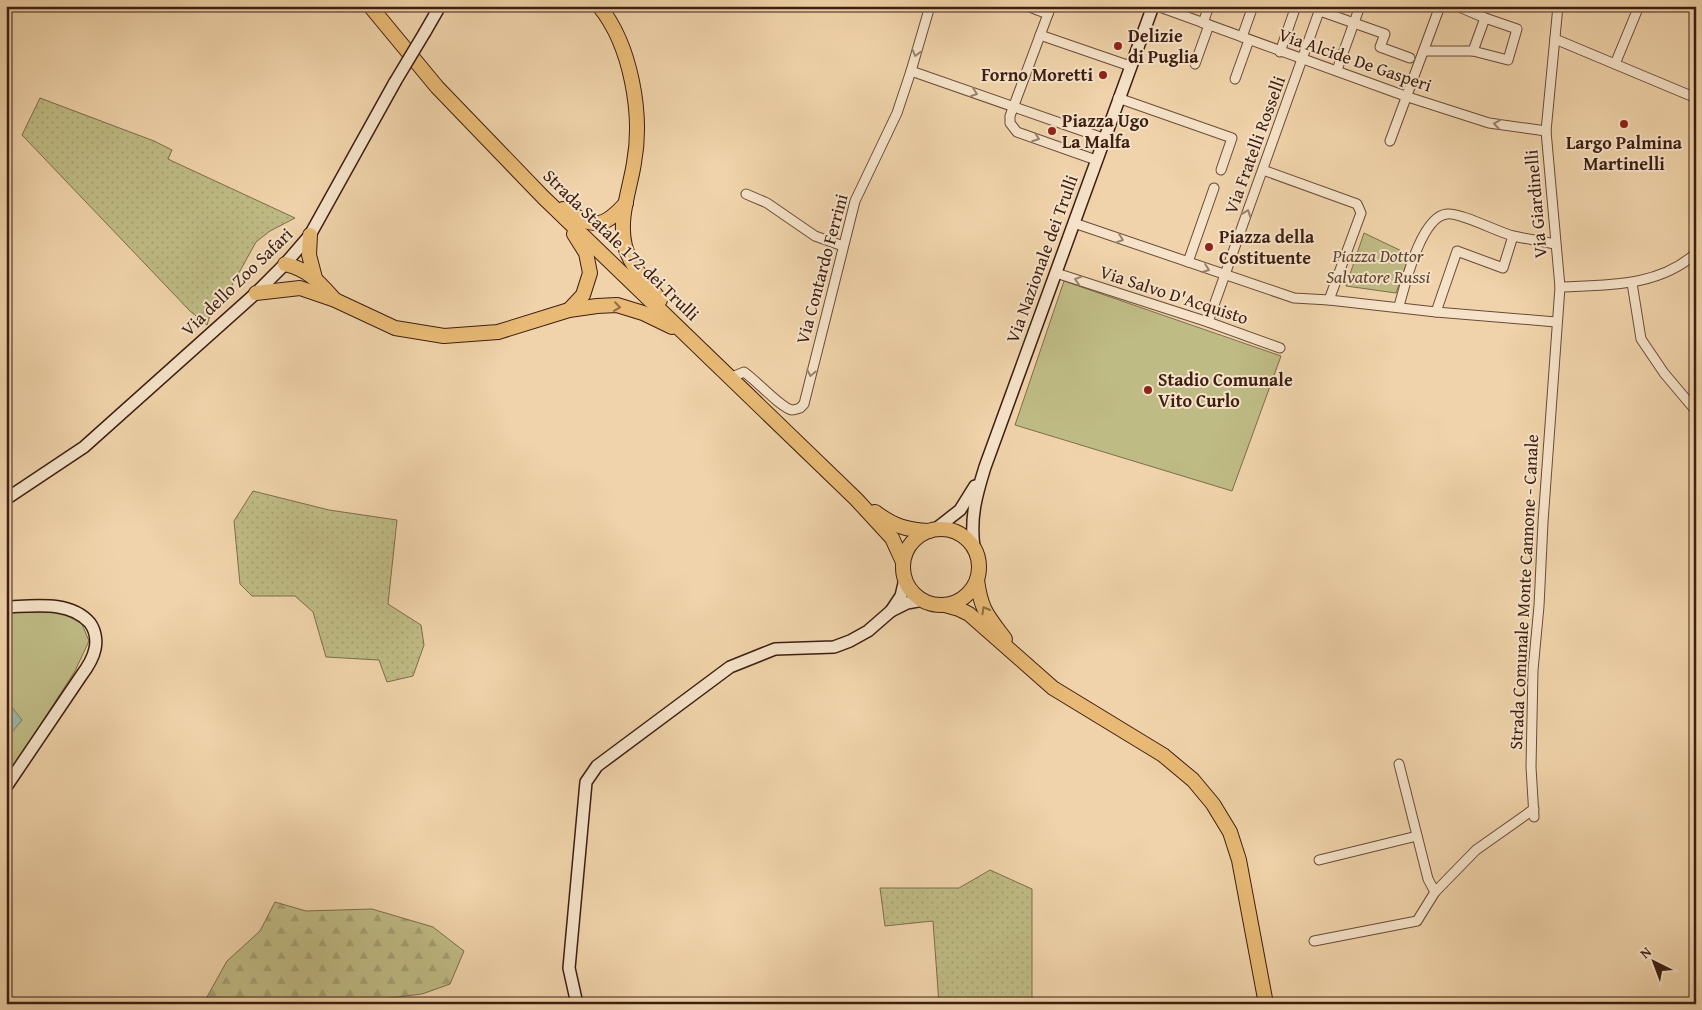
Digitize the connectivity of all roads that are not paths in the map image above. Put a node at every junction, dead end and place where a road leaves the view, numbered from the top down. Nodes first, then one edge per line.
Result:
1 (370, 6) edge
2 (440, 6) edge
3 (599, 6) edge
4 (930, 6) edge
5 (1027, 6) edge
6 (1153, 6) edge
7 (1157, 6) edge
8 (1209, 6) edge
9 (1253, 6) edge
10 (1296, 6) edge
11 (1360, 6) edge
12 (1440, 6) edge
13 (1457, 6) edge
14 (1558, 6) edge
15 (1639, 6) edge
16 (1320, 9) edge
17 (1049, 10) edge
18 (1485, 18) junction
19 (1354, 23) junction
20 (1206, 24) junction
21 (1040, 35) junction
22 (1246, 39) junction
23 (1555, 39) junction
24 (1474, 50) junction
25 (1424, 51) junction
26 (1280, 52) junction
27 (1410, 58) dead end
28 (1303, 59) junction
29 (1195, 64) dead end
30 (1615, 64) junction
31 (1130, 66) junction
32 (1337, 70) junction
33 (911, 71) junction
34 (1235, 79) dead end
35 (1408, 97) junction
36 (1118, 98) junction
37 (1696, 98) edge
38 (1013, 106) junction
39 (1546, 131) junction
40 (1103, 138) junction
41 (1390, 141) dead end
42 (1096, 160) junction
43 (1221, 170) dead end
44 (1263, 170) junction
45 (1214, 188) dead end
46 (746, 194) dead end
47 (543, 197) junction
48 (626, 203) junction
49 (564, 217) junction
50 (1074, 223) junction
51 (310, 235) junction
52 (1513, 236) junction
53 (1555, 244) junction
54 (844, 246) junction
55 (1696, 252) edge
56 (1188, 262) junction
57 (285, 264) junction
58 (1056, 273) junction
59 (1224, 276) junction
60 (315, 278) junction
61 (1632, 283) junction
62 (1560, 287) junction
63 (300, 288) junction
64 (256, 293) junction
65 (335, 300) junction
66 (1330, 300) junction
67 (1399, 306) junction
68 (569, 310) junction
69 (1436, 312) junction
70 (1208, 322) junction
71 (1556, 322) junction
72 (684, 333) junction
73 (1280, 348) dead end
74 (732, 377) junction
75 (1551, 399) joint
76 (1696, 411) edge
77 (984, 467) junction
78 (6, 499) edge
79 (856, 499) junction
80 (933, 530) junction
81 (974, 548) junction
82 (903, 562) junction
83 (905, 579) junction
84 (977, 580) junction
85 (923, 600) junction
86 (944, 605) junction
87 (6, 607) edge
88 (891, 611) junction
89 (1023, 663) junction
90 (1399, 764) dead end
91 (6, 787) edge
92 (1417, 836) junction
93 (1319, 860) dead end
94 (1435, 892) junction
95 (1314, 941) dead end
96 (577, 1004) edge
97 (1266, 1004) edge

1 - 47 main road, Strada Statale 172 dei Trulli
2 - 51 street, Via dello Zoo Safari, bridge
3 - 48 main road
4 -> 33 street, Via Contardo Ferrini
5 - 17 street
6 - 31 street, Via Nazionale dei Trulli
7 - 20 street, Via Alcide De Gasperi
8 - 20 street
9 - 22 street
10 - 26 street
11 - 19 street
12 - 25 street
13 - 18 street
14 - 23 street, Via Giardinelli
15 - 30 street
16 - 19 street
16 - 28 street, Via Fratelli Rosselli
17 - 21 street
18 - 24 street
18 - 24 street
19 - 27 street
19 - 32 street
20 - 22 street, Via Alcide De Gasperi
20 - 29 street
21 - 31 street
21 - 38 street
22 - 26 street, Via Alcide De Gasperi
22 - 34 street
23 - 30 street
23 - 39 street, Via Giardinelli
24 - 25 street
25 - 35 street
26 - 28 street, Via Alcide De Gasperi
28 - 32 street, Via Alcide De Gasperi
28 - 44 street, Via Fratelli Rosselli
30 - 37 street
31 - 36 street, Via Nazionale dei Trulli
32 - 35 street, Via Alcide De Gasperi
33 -> 38 street
33 - 54 street, Via Contardo Ferrini
39 -> 35 street, Via Alcide De Gasperi
35 - 41 street
36 - 40 street, Via Nazionale dei Trulli
36 - 43 street
38 - 40 street
38 -> 42 street
39 - 53 street, Via Giardinelli
40 - 42 street, Via Nazionale dei Trulli
42 - 50 street, Via Nazionale dei Trulli
59 -> 44 street, Via Fratelli Rosselli
44 - 66 street
45 - 56 street
46 - 54 street
47 - 48 main road
47 - 49 main road, Strada Statale 172 dei Trulli
48 - 72 main road
49 - 68 main road
49 - 72 main road, Strada Statale 172 dei Trulli
50 -> 56 street
50 - 58 street, Via Nazionale dei Trulli
51 - 57 street, Via dello Zoo Safari
51 - 60 main road
52 - 53 street
52 - 67 street
52 - 69 street
53 - 62 street, Via Giardinelli
54 -> 74 street, Via Contardo Ferrini
55 - 61 street
56 -> 59 street
57 - 60 main road
57 - 63 main road
57 - 64 street, Via dello Zoo Safari
70 -> 58 street, Via Salvo D'Acquisto
58 - 77 street, Via Nazionale dei Trulli
59 - 66 street
59 - 70 street, Via Fratelli Rosselli
60 - 65 main road
61 - 62 street
61 - 76 street
62 - 71 street, Via Giardinelli
63 - 64 main road
63 - 65 main road
64 - 78 street, Via dello Zoo Safari
65 - 68 main road
66 - 67 street
67 - 69 street
68 -> 72 main road
69 - 71 street
70 - 73 street, Via Salvo D'Acquisto
71 - 75 street, Via Giardinelli
72 - 74 main road, Strada Statale 172 dei Trulli
74 - 79 main road, Strada Statale 172 dei Trulli
75 - 94 street, Strada Comunale Monte Cannone - Canale
77 - 80 street, Via Nazionale dei Trulli
77 - 81 street, Via Nazionale dei Trulli
79 - 80 main road, Strada Statale 172 dei Trulli
79 - 82 main road, Strada Statale 172 dei Trulli
80 - 81 main road, Strada Statale 172 dei Trulli
80 - 82 main road
81 - 84 main road
82 - 83 main road, Strada Statale 172 dei Trulli
83 - 85 main road
83 - 88 street
84 - 86 main road
89 -> 84 main road
85 - 86 main road
85 - 88 street
86 - 89 main road
87 - 91 street
88 - 96 street
89 - 97 main road
90 - 92 street
92 - 93 street
92 - 94 street
94 - 95 street

